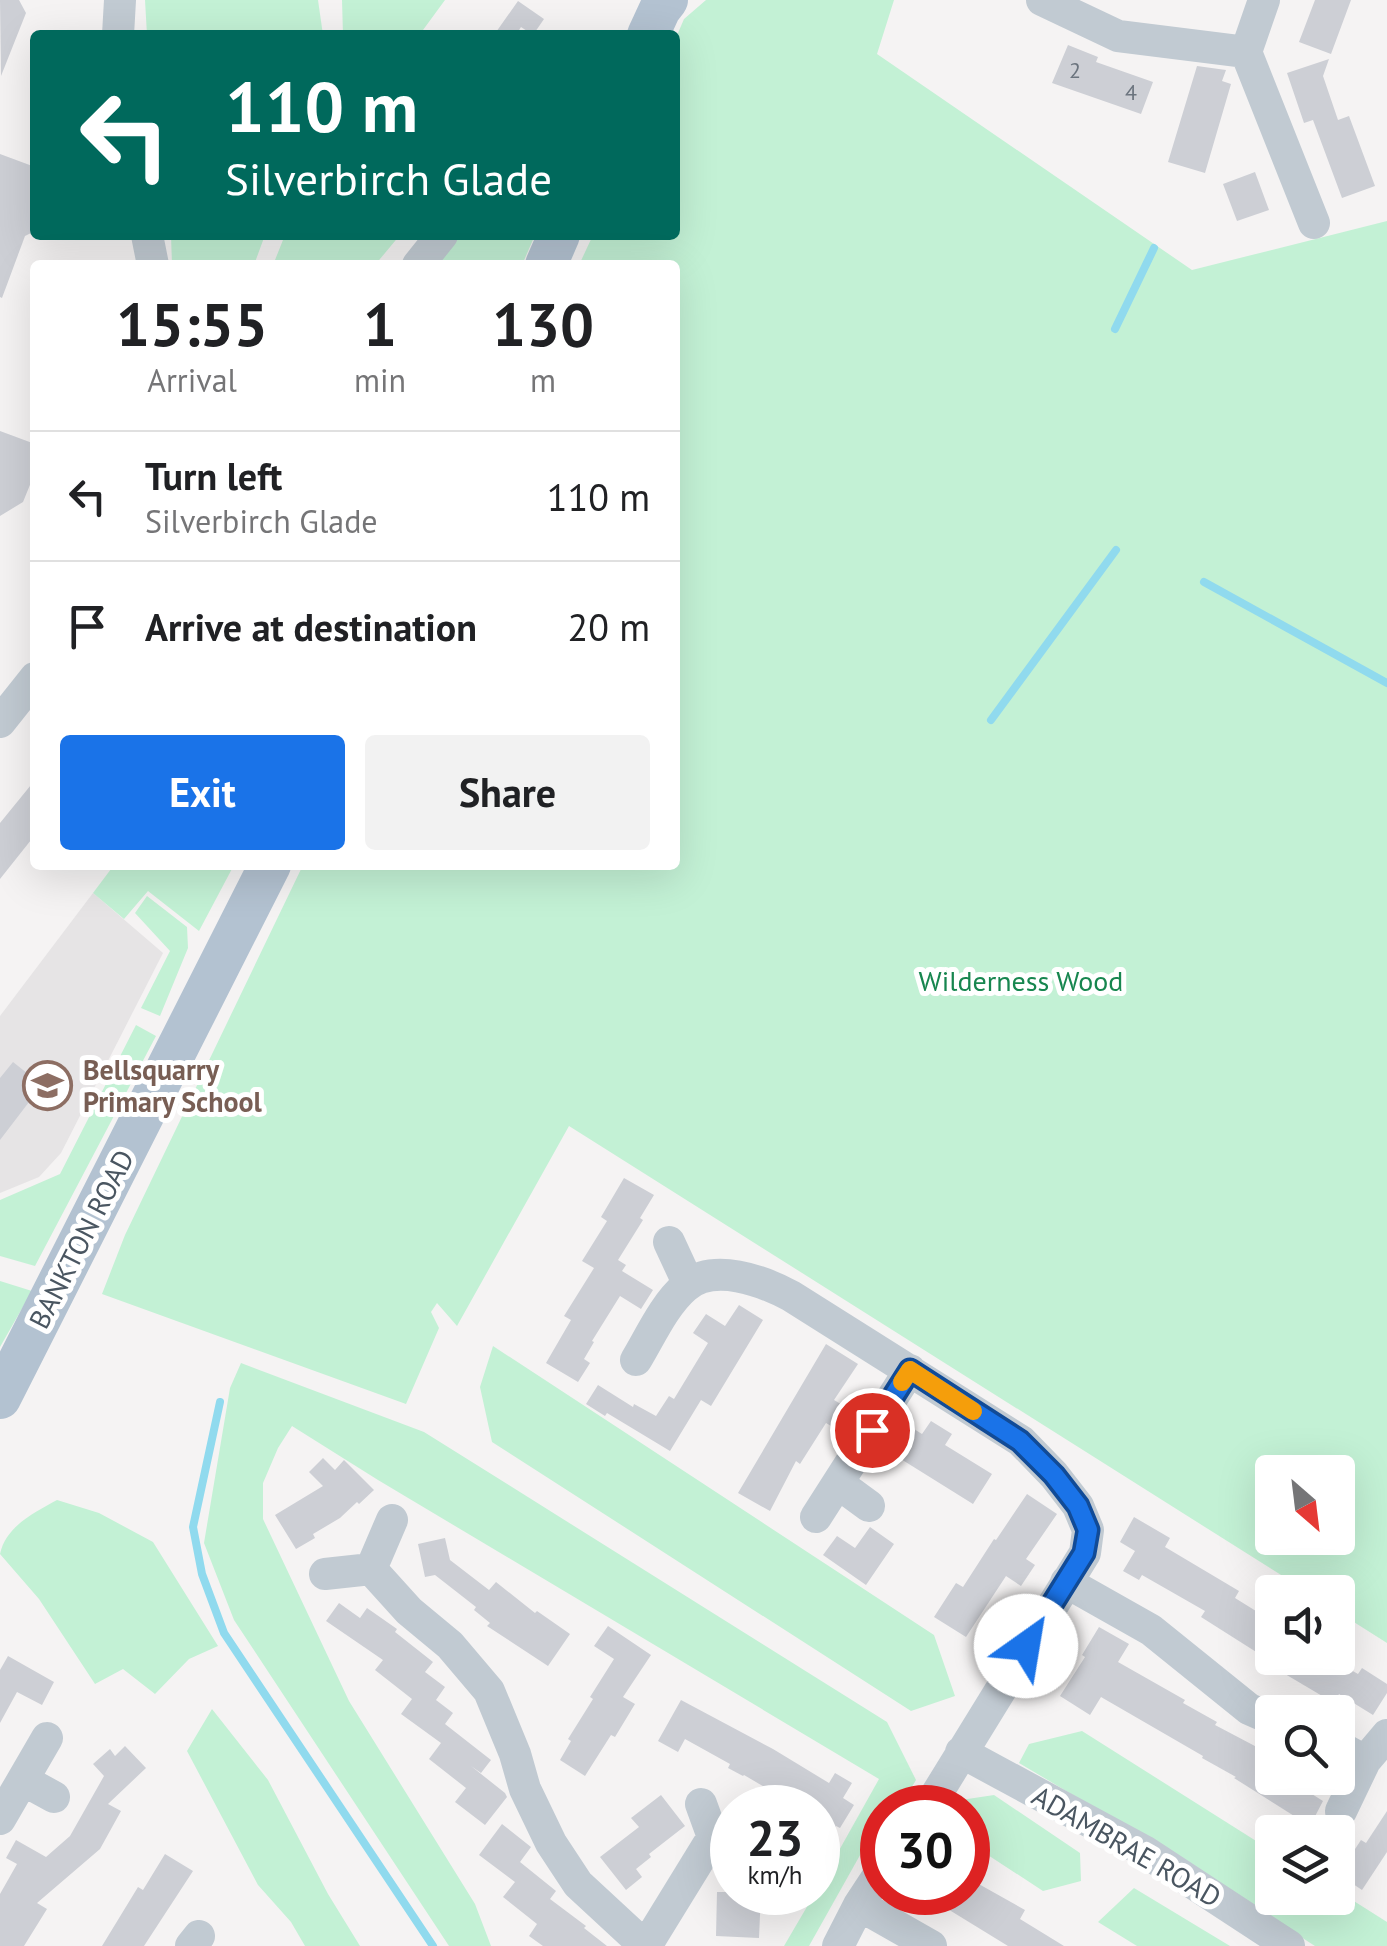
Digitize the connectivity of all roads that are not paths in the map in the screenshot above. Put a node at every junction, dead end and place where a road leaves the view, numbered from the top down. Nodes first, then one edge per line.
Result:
1 (120, 0) edge
2 (1042, 0) edge
3 (1264, 0) edge
4 (118, 30) edge
5 (1246, 52) junction
6 (1314, 223) dead end
7 (438, 240) edge
8 (422, 260) edge
9 (30, 684) edge
10 (0, 722) edge
11 (267, 870) edge
12 (669, 1242) dead end
13 (688, 1283) junction
14 (636, 1360) dead end
15 (910, 1370) junction
16 (0, 1398) edge
17 (839, 1484) junction
18 (869, 1506) dead end
19 (816, 1517) dead end
20 (392, 1520) dead end
21 (371, 1570) junction
22 (325, 1574) dead end
23 (1066, 1582) junction
24 (1255, 1713) edge
25 (1387, 1736) edge
26 (47, 1738) dead end
27 (961, 1752) junction
28 (1355, 1752) edge
29 (23, 1780) junction
30 (942, 1785) edge
31 (1344, 1795) edge
32 (54, 1797) dead end
33 (701, 1804) dead end
34 (1341, 1811) dead end
35 (710, 1817) edge
36 (0, 1819) edge
37 (710, 1853) edge
38 (859, 1905) joint
39 (646, 1946) edge
40 (838, 1946) edge
41 (931, 1946) edge
42 (1289, 1946) edge

1 - 4 street
2 - 5 street
3 - 5 street
5 - 6 street
7 - 8 street
9 - 10 street
11 - 16 main road, BANKTON ROAD
12 - 13 street
13 - 14 street
13 - 15 street
15 - 17 street
15 - 23 street
17 - 18 street
17 - 19 street
20 - 21 street
21 - 22 street
21 - 39 street
23 - 24 street
23 - 27 street
25 - 28 street
26 - 29 street
27 - 30 street
27 - 42 street, ADAMBRAE ROAD
29 - 32 street
29 - 36 street
31 - 34 street
33 - 35 street
37 - 39 street
38 - 40 street
38 - 41 street

